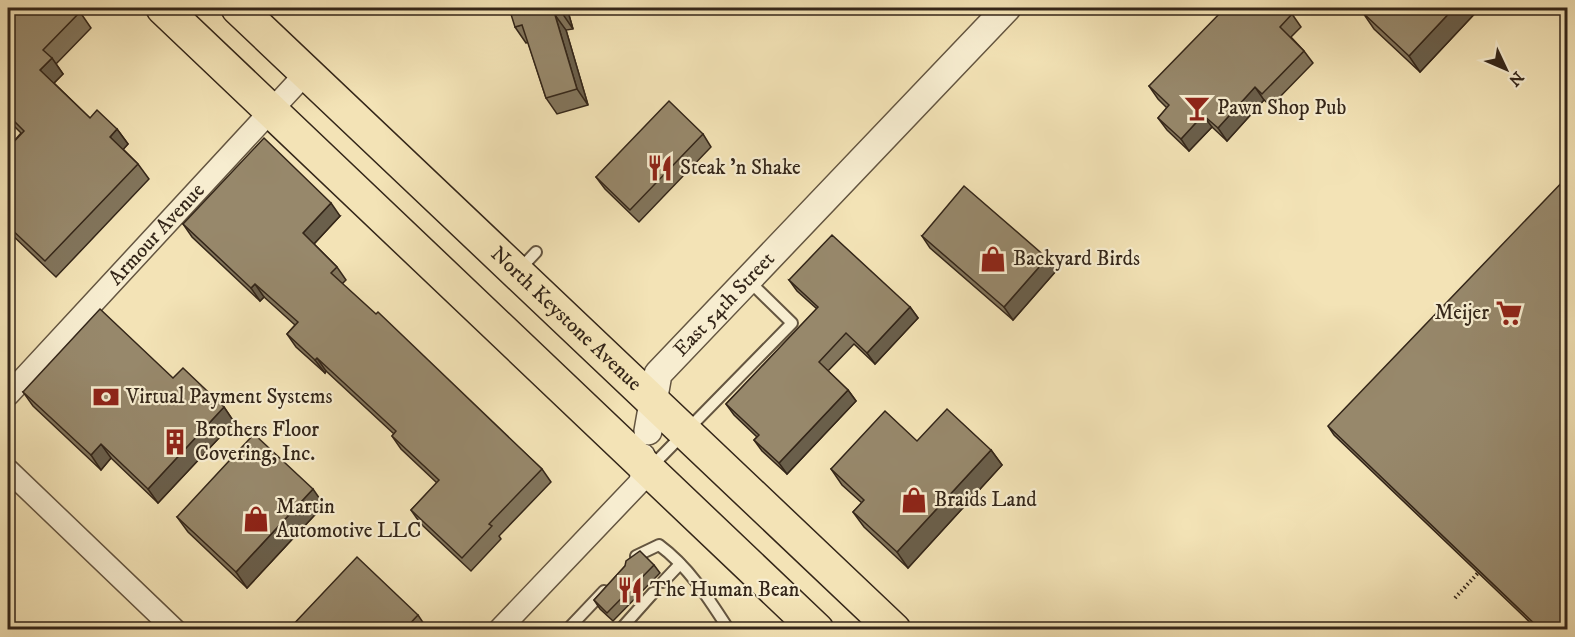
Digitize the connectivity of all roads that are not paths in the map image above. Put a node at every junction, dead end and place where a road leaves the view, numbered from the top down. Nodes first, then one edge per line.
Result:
1 (163, 8) edge
2 (238, 8) edge
3 (1007, 8) edge
4 (306, 73) junction
5 (271, 111) junction
6 (748, 279) junction
7 (8, 395) edge
8 (686, 430) junction
9 (649, 440) junction
10 (8, 470) edge
11 (636, 556) edge
12 (680, 564) junction
13 (663, 582) dead end
14 (610, 584) edge
15 (653, 593) dead end
16 (176, 630) edge
17 (499, 630) edge
18 (567, 630) edge
19 (620, 630) edge
20 (729, 630) edge
21 (817, 630) edge
22 (894, 630) edge

1 - 5 main road, North Keystone Avenue
2 - 4 main road, North Keystone Avenue
3 - 6 street, East 54th Street
4 - 5 street, Armour Avenue
4 - 9 main road, North Keystone Avenue
5 - 7 street, Armour Avenue
5 - 9 main road, North Keystone Avenue
6 - 8 lane
6 - 9 street, East 54th Street
8 - 9 main road, North Keystone Avenue
8 - 9 lane
8 - 22 main road, North Keystone Avenue
9 - 17 street, East 54th Street
9 - 21 main road, North Keystone Avenue
10 - 16 street
11 - 12 lane
12 - 13 lane
12 - 20 lane
14 - 18 lane
15 - 19 lane

